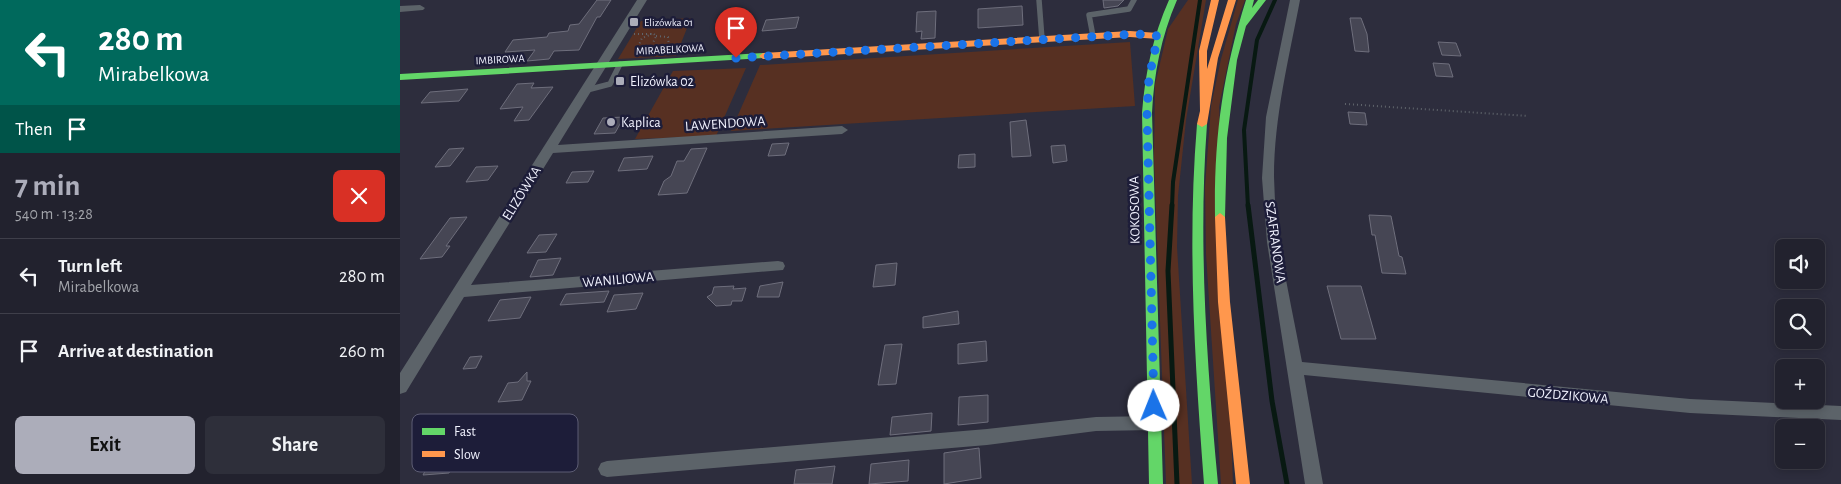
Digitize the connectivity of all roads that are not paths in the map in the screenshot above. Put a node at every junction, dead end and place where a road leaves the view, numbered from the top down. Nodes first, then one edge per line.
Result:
1 (642, 0) edge
2 (1039, 0) edge
3 (1134, 0) edge
4 (1172, 0) edge
5 (1215, 0) edge
6 (1232, 0) edge
7 (1250, 0) edge
8 (1262, 0) edge
9 (1295, 0) edge
10 (420, 8) dead end
11 (400, 9) edge
12 (1242, 26) junction
13 (1092, 36) junction
14 (1158, 36) junction
15 (1042, 39) junction
16 (620, 64) junction
17 (602, 65) junction
18 (400, 77) edge
19 (587, 90) junction
20 (1203, 109) junction
21 (842, 130) dead end
22 (549, 149) junction
23 (778, 266) dead end
24 (459, 292) junction
25 (1295, 368) junction
26 (400, 387) edge
27 (1841, 413) edge
28 (1154, 423) junction
29 (607, 469) dead end
30 (1156, 484) edge
31 (1211, 484) edge
32 (1243, 484) edge
33 (1314, 484) edge

1 - 17 street, ELIZÓWKA
2 - 15 lane
3 - 13 lane
4 - 14 main road, KOKOSOWA
5 - 20 main road
6 - 20 main road
7 - 12 main road
8 - 12 main road
9 - 25 street, SZAFRANOWA
10 - 11 street
12 - 32 main road
13 - 14 main road, MIRABELKOWA
13 - 15 main road, MIRABELKOWA
14 - 28 main road, KOKOSOWA
15 - 16 main road, MIRABELKOWA
16 - 17 main road, MIRABELKOWA
16 - 19 lane
17 - 18 main road, IMBIROWA
17 - 19 street, ELIZÓWKA
19 - 22 street, ELIZÓWKA
20 - 31 main road
21 - 22 street, LAWENDOWA
22 - 24 street, ELIZÓWKA
23 - 24 street, WANILIOWA
24 - 26 street, ELIZÓWKA
25 - 27 street, GOŹDZIKOWA
25 - 33 street, SZAFRANOWA
28 - 29 street
28 - 30 main road, KOKOSOWA

